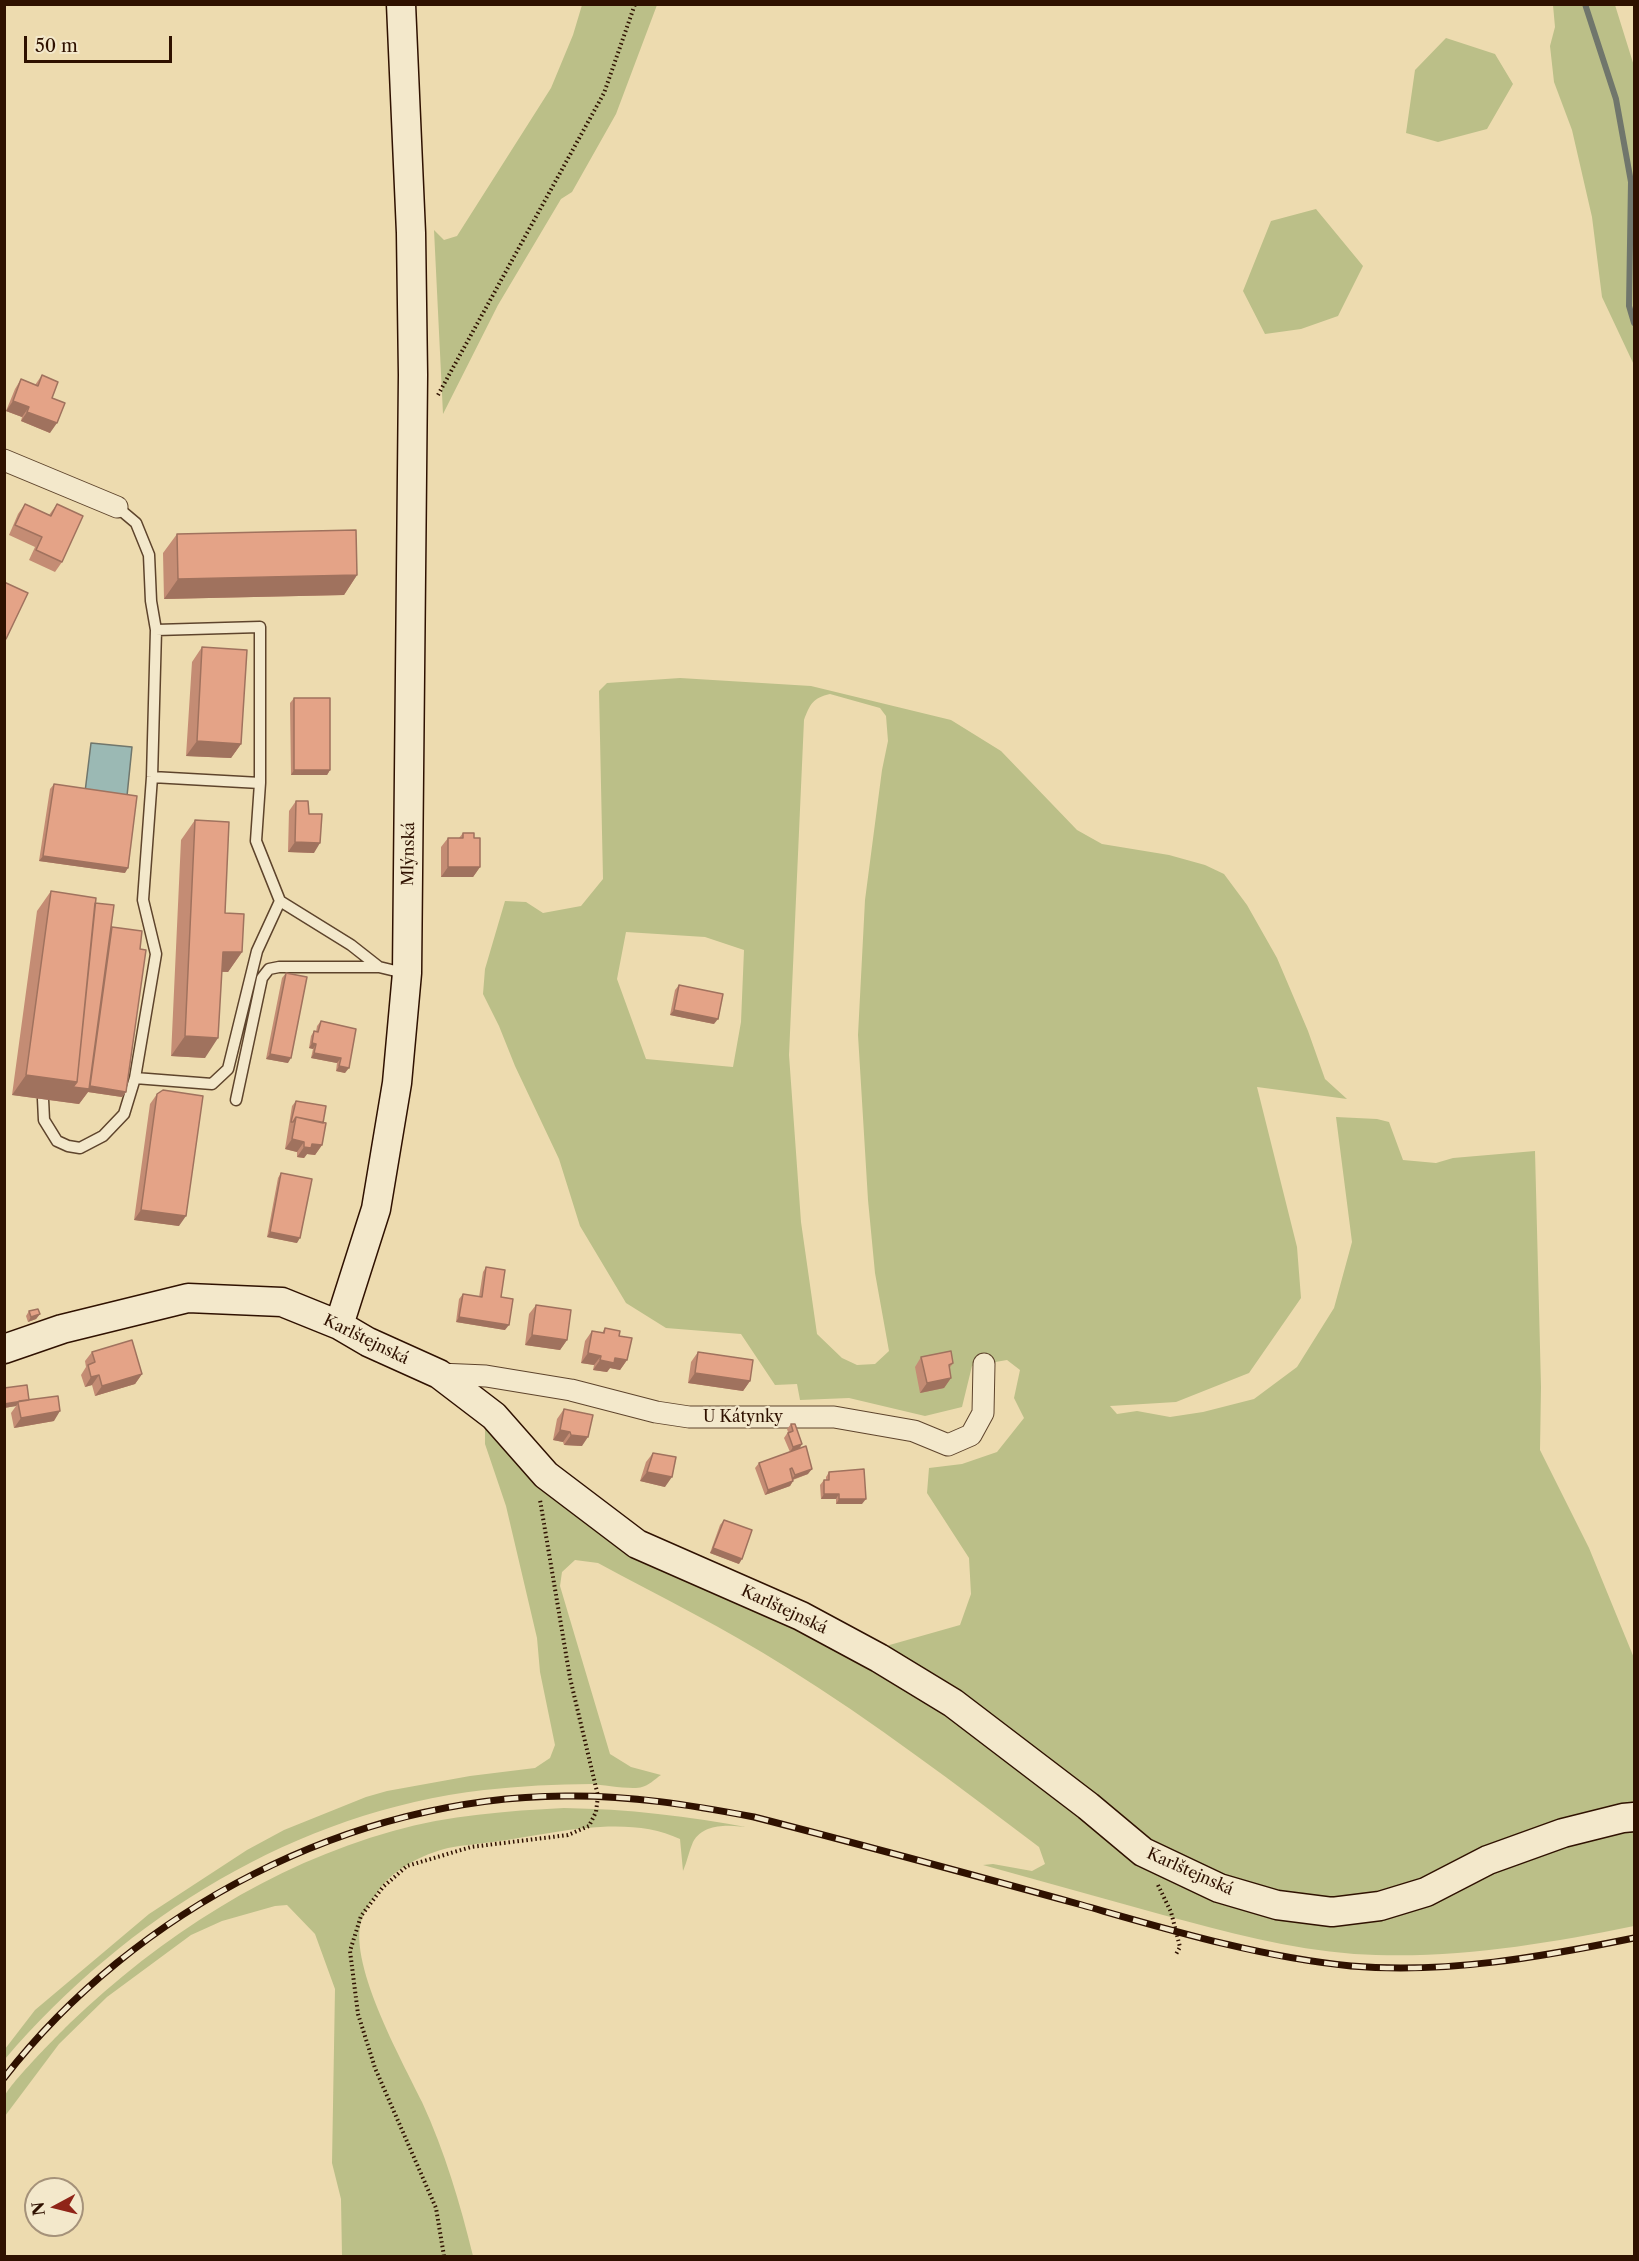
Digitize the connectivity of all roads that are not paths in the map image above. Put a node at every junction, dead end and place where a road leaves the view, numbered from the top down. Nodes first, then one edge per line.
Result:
1 (401, 4) edge
2 (4, 460) edge
3 (117, 507) joint
4 (156, 630) junction
5 (152, 777) junction
6 (260, 783) junction
7 (280, 901) junction
8 (380, 968) junction
9 (407, 973) junction
10 (135, 1078) junction
11 (43, 1099) edge
12 (236, 1100) dead end
13 (339, 1325) junction
14 (4, 1349) edge
15 (984, 1364) dead end
16 (439, 1374) junction
17 (1635, 1817) edge

1 - 9 main road, Mlýnská
2 - 3 street
3 - 4 lane
4 - 5 lane
4 - 6 lane
5 - 6 lane
5 - 10 lane
6 - 7 lane
7 - 8 lane
7 - 10 lane
8 - 9 lane
8 - 12 lane
9 - 13 main road, Mlýnská
10 - 11 lane
13 - 14 main road, Karlštejnská
13 - 16 main road, Karlštejnská
15 - 16 street, U Kátynky
16 - 17 main road, Karlštejnská

